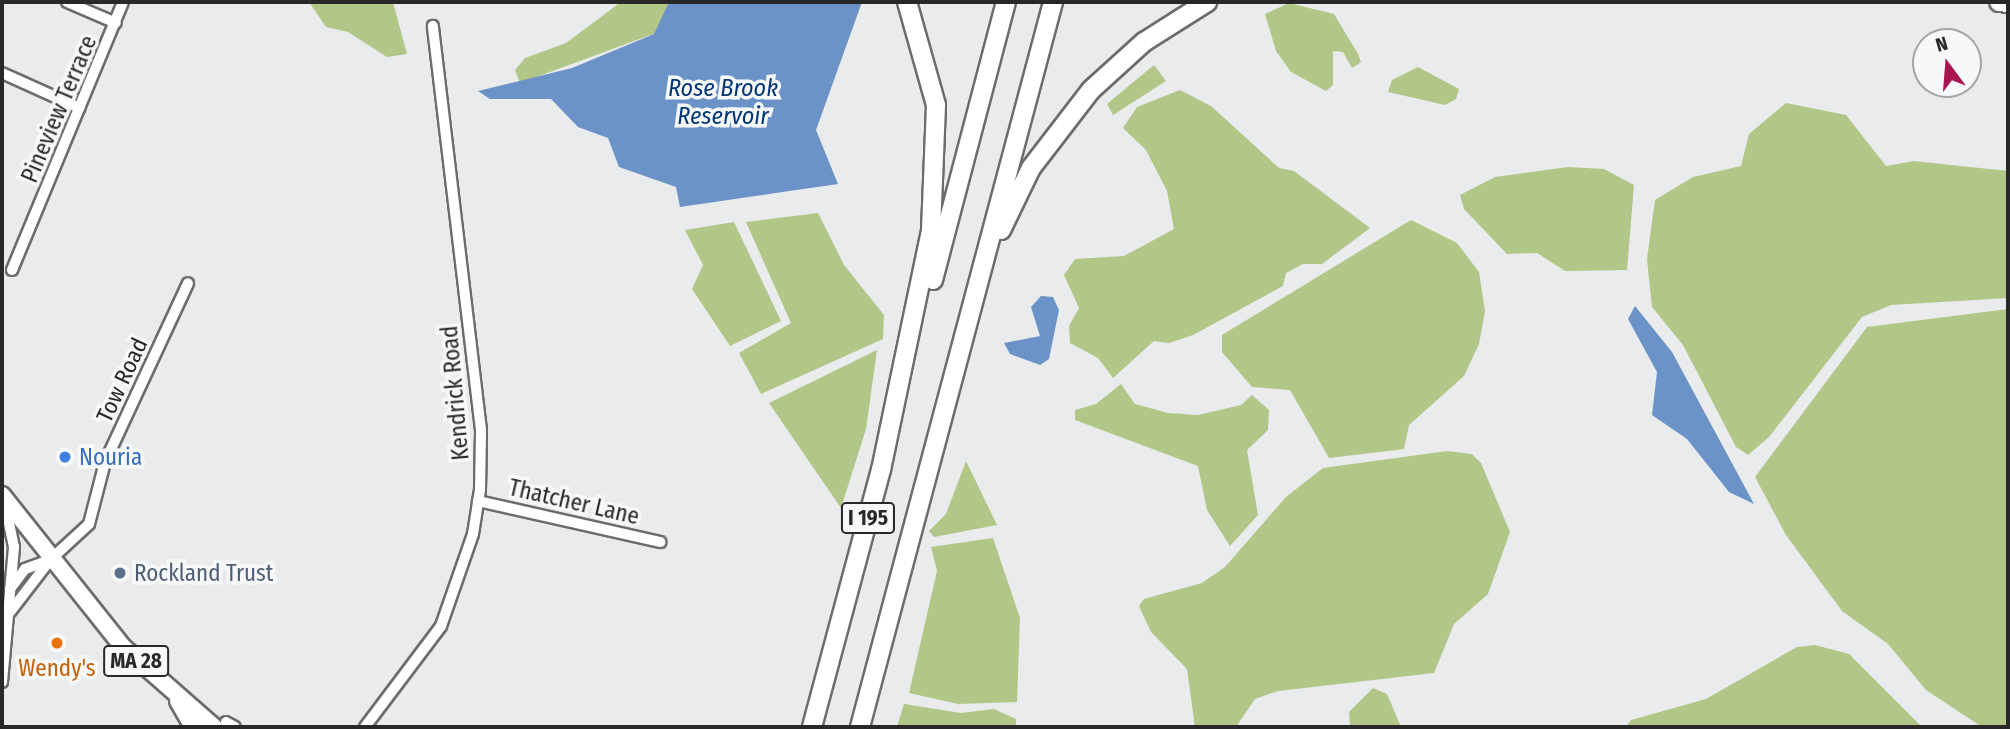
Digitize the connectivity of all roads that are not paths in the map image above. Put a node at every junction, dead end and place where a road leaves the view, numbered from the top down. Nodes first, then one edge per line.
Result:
1 (67, 2) edge
2 (123, 2) edge
3 (907, 2) edge
4 (1006, 2) edge
5 (1053, 2) edge
6 (1207, 2) edge
7 (1999, 2) edge
8 (2008, 3) edge
9 (116, 23) junction
10 (433, 26) dead end
11 (2, 73) edge
12 (80, 108) junction
13 (12, 270) dead end
14 (188, 283) dead end
15 (905, 366) junction
16 (951, 391) junction
17 (3, 496) edge
18 (478, 502) junction
19 (660, 542) dead end
20 (50, 560) junction
21 (8, 593) junction
22 (10, 612) junction
23 (879, 662) junction
24 (828, 668) junction
25 (2, 682) edge
26 (178, 701) junction
27 (225, 726) edge
28 (193, 727) edge
29 (365, 727) edge
30 (804, 727) edge
31 (812, 727) edge
32 (860, 727) edge
33 (866, 727) edge

1 - 9 street
2 - 9 street, Pineview Terrace
3 - 15 highway
4 - 15 highway
5 - 16 highway
6 - 16 highway
7 - 8 highway
9 - 12 street, Pineview Terrace
10 - 18 street, Kendrick Road
11 - 12 street
12 - 13 street, Pineview Terrace
14 - 20 street, Tow Road
15 - 24 highway, I 195
16 - 23 highway, I 195
17 - 20 main road, MA 28
17 - 21 street
18 - 19 street, Thatcher Lane
18 - 29 street, Kendrick Road
20 - 21 street
20 - 22 street
20 - 26 main road, MA 28
21 - 22 street
22 - 25 street
23 - 32 highway, I 195
23 - 33 highway
24 - 30 highway
24 - 31 highway, I 195
26 - 27 main road, MA 28
26 - 28 main road, MA 28

